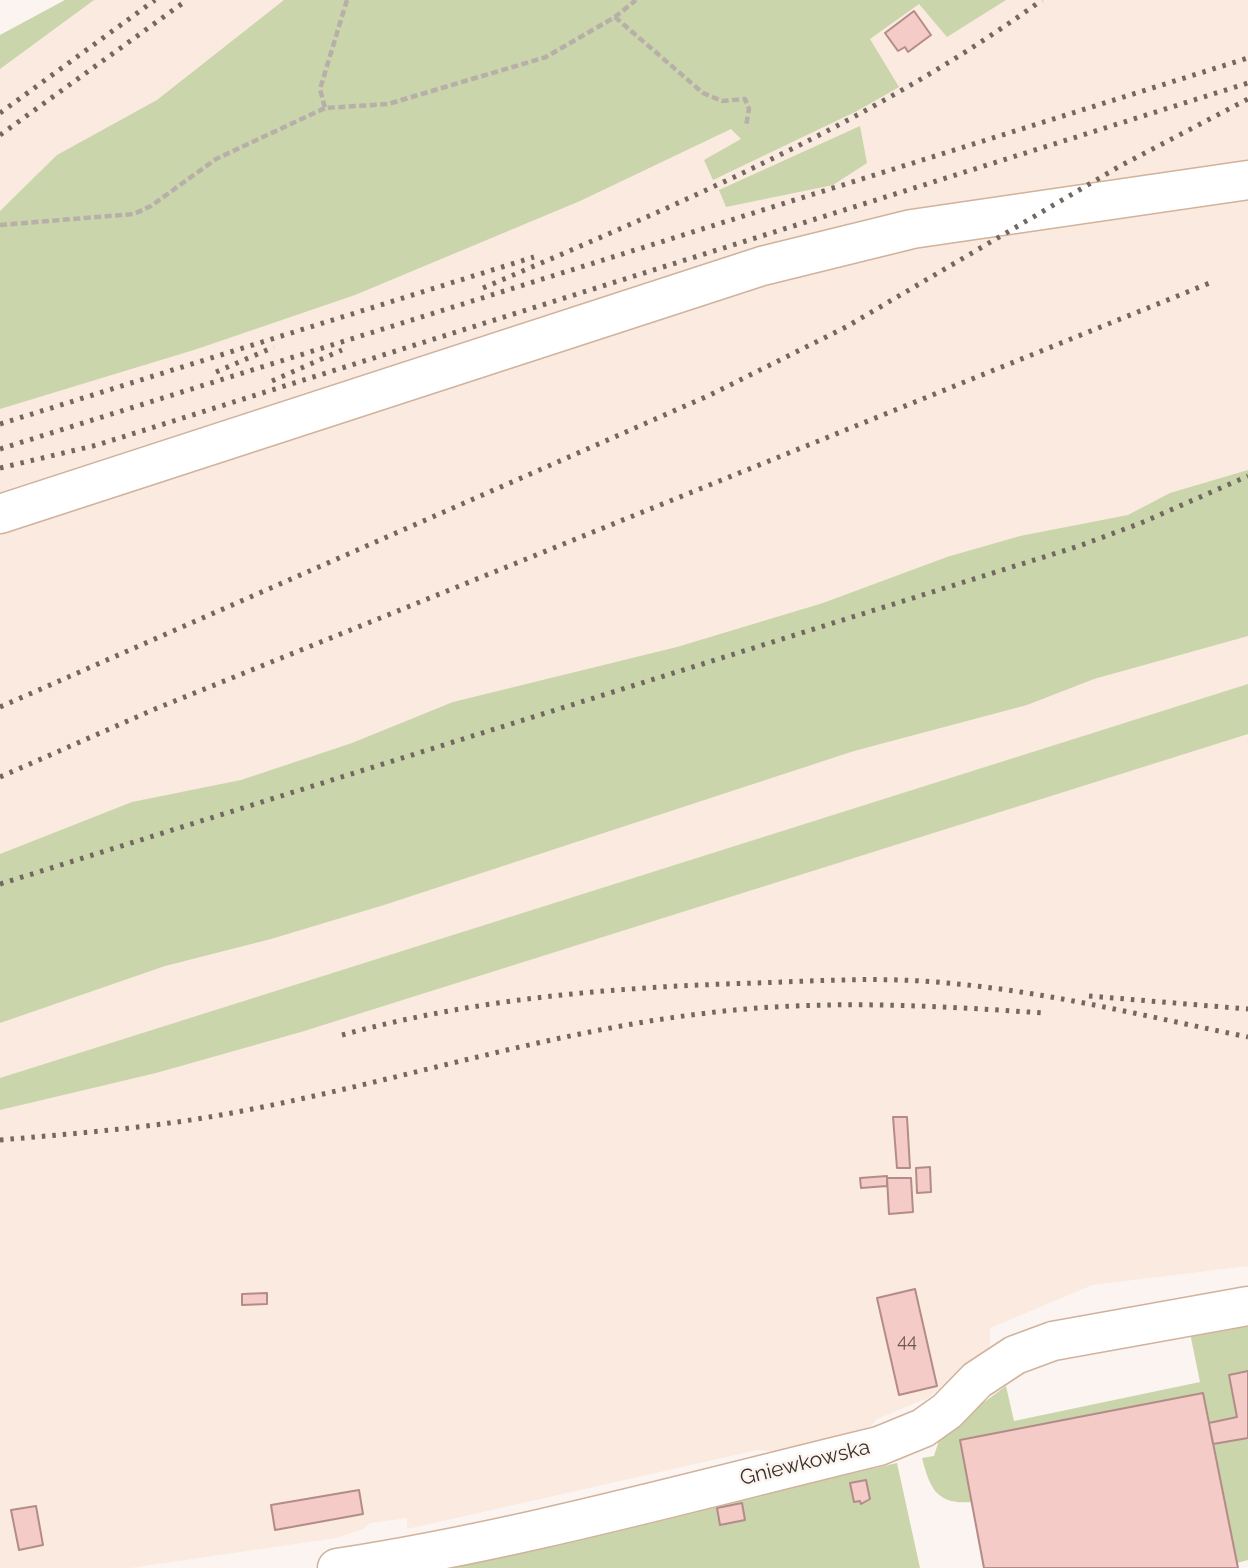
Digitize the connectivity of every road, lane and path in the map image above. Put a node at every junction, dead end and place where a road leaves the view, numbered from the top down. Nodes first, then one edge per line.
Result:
1 (348, 0) edge
2 (636, 0) edge
3 (615, 17) junction
4 (326, 108) junction
5 (746, 126) dead end
6 (1248, 180) edge
7 (0, 225) edge
8 (0, 514) edge
9 (1248, 1306) edge
10 (337, 1568) edge

1 - 4 path
2 - 3 path
3 - 4 path
3 - 5 path
4 - 7 path
6 - 8 street
9 - 10 street, Gniewkowska

